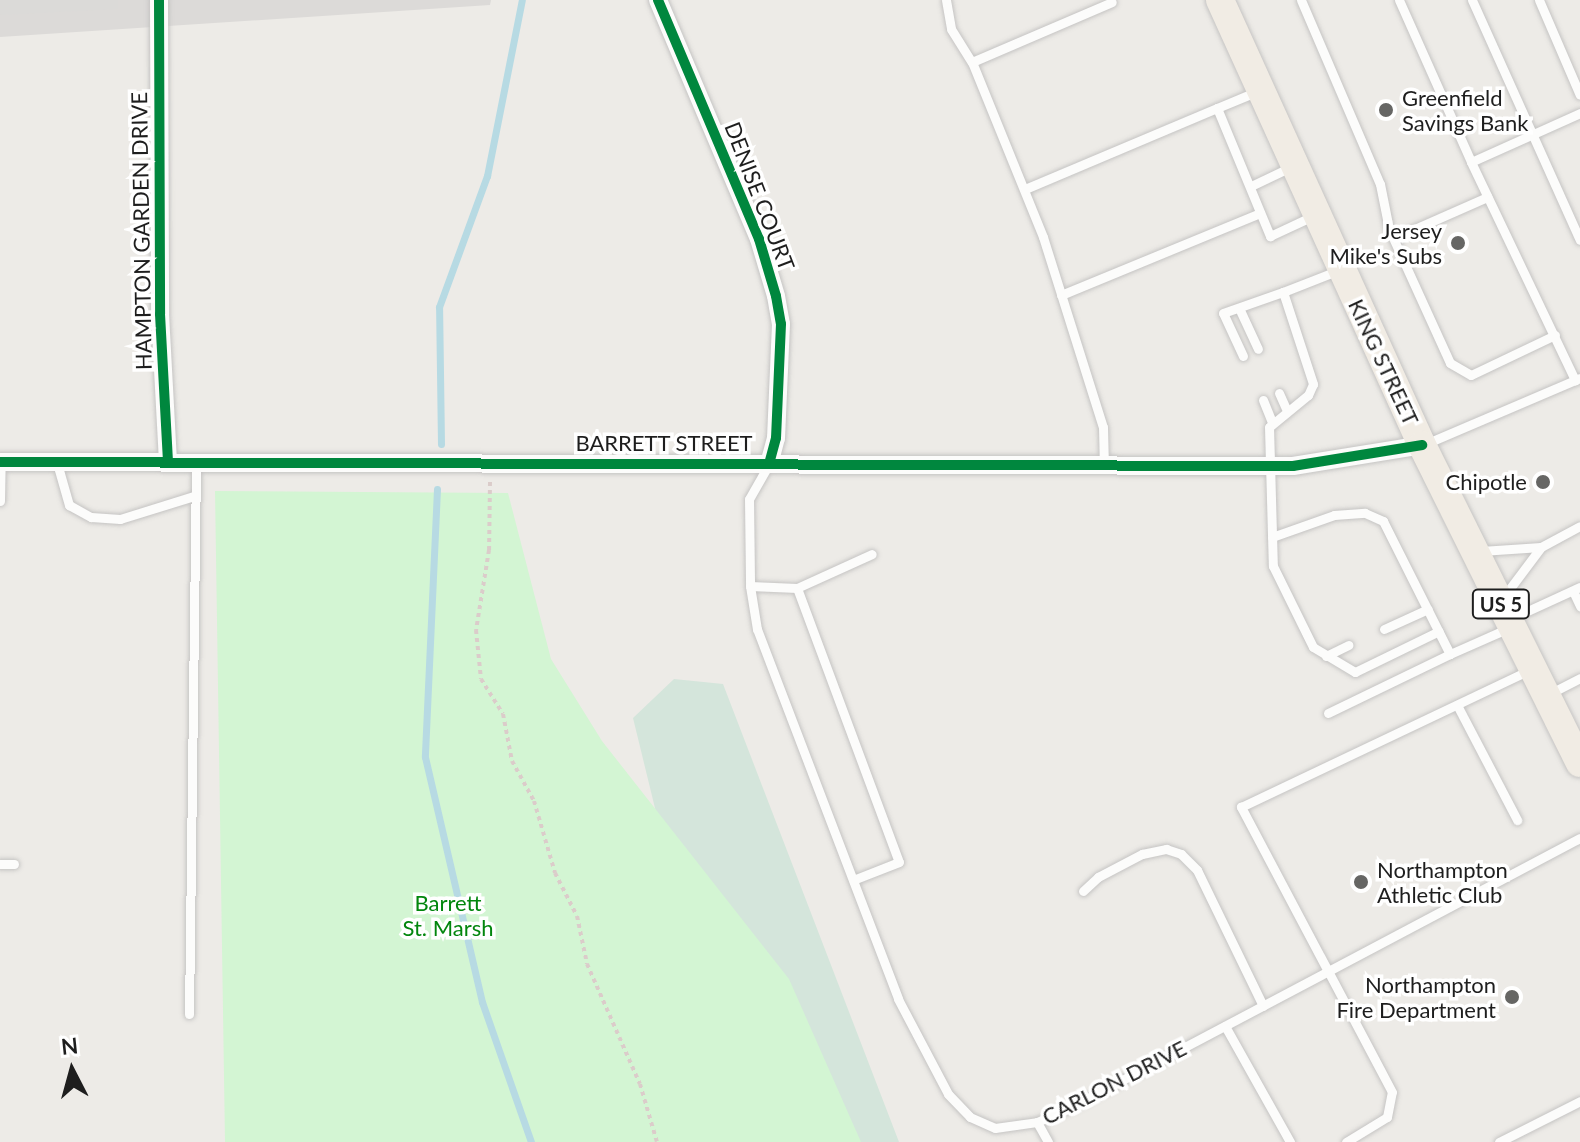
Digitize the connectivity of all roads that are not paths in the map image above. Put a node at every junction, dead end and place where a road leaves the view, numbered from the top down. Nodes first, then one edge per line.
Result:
1 (159, 0) edge
2 (658, 0) edge
3 (946, 0) edge
4 (1220, 0) edge
5 (1301, 0) edge
6 (1399, 0) edge
7 (1472, 0) edge
8 (1539, 0) edge
9 (1113, 1) edge
10 (972, 62) junction
11 (1259, 91) junction
12 (1580, 95) edge
13 (1217, 108) junction
14 (1580, 113) edge
15 (1531, 135) junction
16 (1471, 162) junction
17 (1293, 166) junction
18 (1251, 186) junction
19 (1025, 189) junction
20 (1487, 197) junction
21 (1260, 213) junction
22 (1315, 215) junction
23 (1394, 238) junction
24 (1580, 240) edge
25 (1340, 269) junction
26 (1283, 292) junction
27 (1061, 295) junction
28 (1239, 308) junction
29 (1555, 335) junction
30 (1258, 349) dead end
31 (1243, 356) dead end
32 (1578, 379) edge
33 (1279, 393) dead end
34 (1263, 400) dead end
35 (1286, 409) junction
36 (1272, 422) junction
37 (1422, 445) junction
38 (0, 462) edge
39 (168, 462) junction
40 (196, 462) junction
41 (57, 463) junction
42 (769, 464) junction
43 (1104, 467) junction
44 (1267, 467) junction
45 (194, 496) junction
46 (0, 501) edge
47 (1580, 526) edge
48 (1272, 537) junction
49 (1541, 547) junction
50 (1474, 550) junction
51 (872, 554) dead end
52 (750, 586) junction
53 (797, 588) junction
54 (1576, 589) edge
55 (1580, 606) edge
56 (1428, 609) junction
57 (1507, 617) junction
58 (1384, 629) dead end
59 (1439, 631) junction
60 (1349, 645) dead end
61 (1450, 654) junction
62 (1326, 656) junction
63 (1533, 668) junction
64 (1580, 678) edge
65 (1546, 695) junction
66 (1457, 705) junction
67 (1328, 713) dead end
68 (1580, 763) edge
69 (1517, 820) dead end
70 (1580, 838) edge
71 (0, 864) edge
72 (14, 864) dead end
73 (853, 880) junction
74 (1083, 891) dead end
75 (1326, 972) junction
76 (1263, 1006) junction
77 (189, 1014) dead end
78 (1225, 1026) junction
79 (1580, 1101) edge
80 (1037, 1122) junction
81 (1048, 1142) edge
82 (1290, 1142) edge
83 (1346, 1142) edge
84 (1499, 1142) edge

1 - 39 street, HAMPTON GARDEN DRIVE
2 - 42 street, DENISE COURT
3 - 10 lane
4 - 11 main road, KING STREET / US 5
5 - 23 lane
6 - 16 lane
7 - 15 lane
8 - 12 lane
9 - 10 lane
10 - 19 lane
11 - 13 lane
11 - 17 main road, KING STREET / US 5
13 - 18 lane
13 - 19 lane
14 - 15 lane
15 - 16 lane
15 - 24 lane
16 - 20 lane
17 - 18 lane
17 - 22 main road, KING STREET / US 5
18 - 21 lane
19 - 27 lane
20 - 23 lane
20 - 29 lane
21 - 22 lane
21 - 27 lane
22 - 25 main road, KING STREET / US 5
23 - 29 lane
25 - 26 lane
25 - 37 main road, KING STREET / US 5
26 - 28 lane
26 - 35 lane
27 - 43 lane
28 - 30 lane
28 - 31 lane
29 - 32 lane
32 - 37 lane
33 - 35 lane
34 - 36 lane
35 - 36 lane
36 - 44 lane
37 - 44 street, BARRETT STREET
37 - 50 main road, KING STREET / US 5
38 - 41 street, BARRETT STREET
38 - 46 lane
39 - 40 street, BARRETT STREET
39 - 41 street, BARRETT STREET
40 - 42 street, BARRETT STREET
40 - 45 lane
41 - 45 lane
42 - 43 street, BARRETT STREET
42 - 52 lane, CARLON DRIVE
43 - 44 street, BARRETT STREET
44 - 48 lane
45 - 77 lane
47 - 49 lane
48 - 56 lane
48 - 62 lane
49 - 50 lane
49 - 57 lane
50 - 57 main road, KING STREET / US 5
51 - 53 lane
52 - 53 lane
52 - 73 lane, CARLON DRIVE
53 - 73 lane
54 - 55 lane
54 - 57 lane
56 - 58 lane
56 - 59 lane
57 - 61 lane
57 - 63 main road, KING STREET / US 5
59 - 61 lane
59 - 62 lane
60 - 62 lane
61 - 67 lane
63 - 65 main road, KING STREET / US 5
63 - 66 lane
64 - 65 lane
65 - 68 main road, KING STREET / US 5
66 - 69 lane
66 - 75 lane
70 - 75 lane, CARLON DRIVE
71 - 72 lane
73 - 80 lane, CARLON DRIVE
74 - 76 lane
75 - 76 lane, CARLON DRIVE
75 - 83 lane
76 - 78 lane, CARLON DRIVE
78 - 80 lane, CARLON DRIVE
78 - 82 lane
79 - 84 lane
80 - 81 lane

